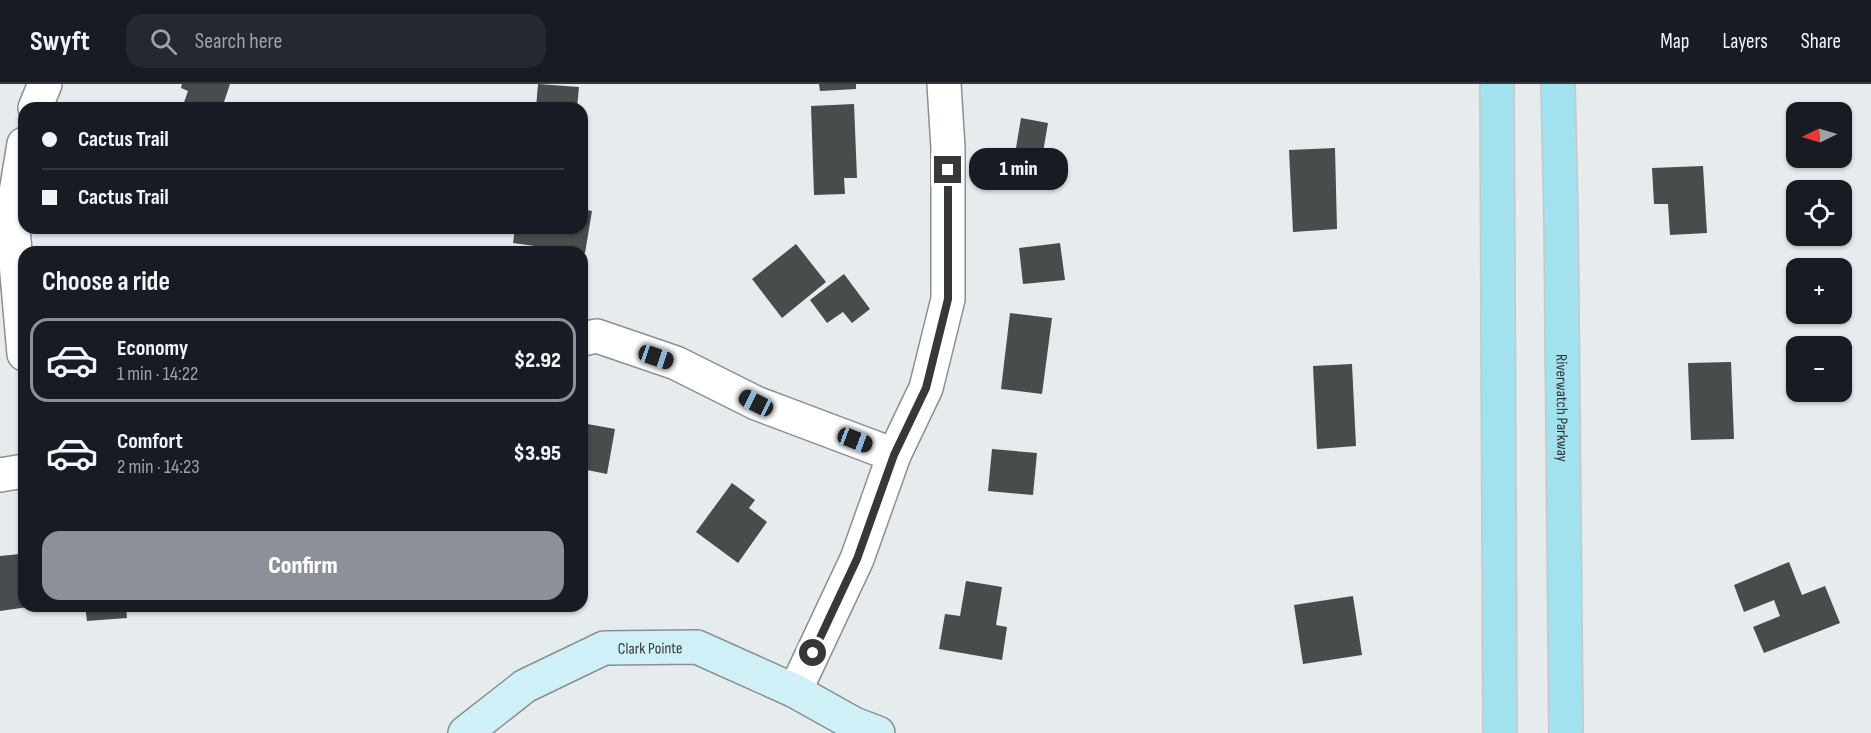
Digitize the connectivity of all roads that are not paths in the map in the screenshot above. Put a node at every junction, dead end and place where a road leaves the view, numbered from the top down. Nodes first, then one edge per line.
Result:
1 (45, 84) edge
2 (944, 84) edge
3 (1497, 84) edge
4 (1558, 84) edge
5 (38, 102) edge
6 (18, 180) edge
7 (18, 286) edge
8 (588, 338) edge
9 (894, 455) junction
10 (18, 472) edge
11 (0, 475) edge
12 (795, 691) junction
13 (465, 733) edge
14 (878, 733) edge
15 (1500, 733) edge
16 (1566, 733) edge

1 - 5 street
2 - 9 street
3 - 15 main road
4 - 16 main road, Riverwatch Parkway
6 - 7 street
8 - 9 street
9 - 12 street
10 - 11 street
12 - 13 street, Clark Pointe
12 - 14 street, Clark Pointe

